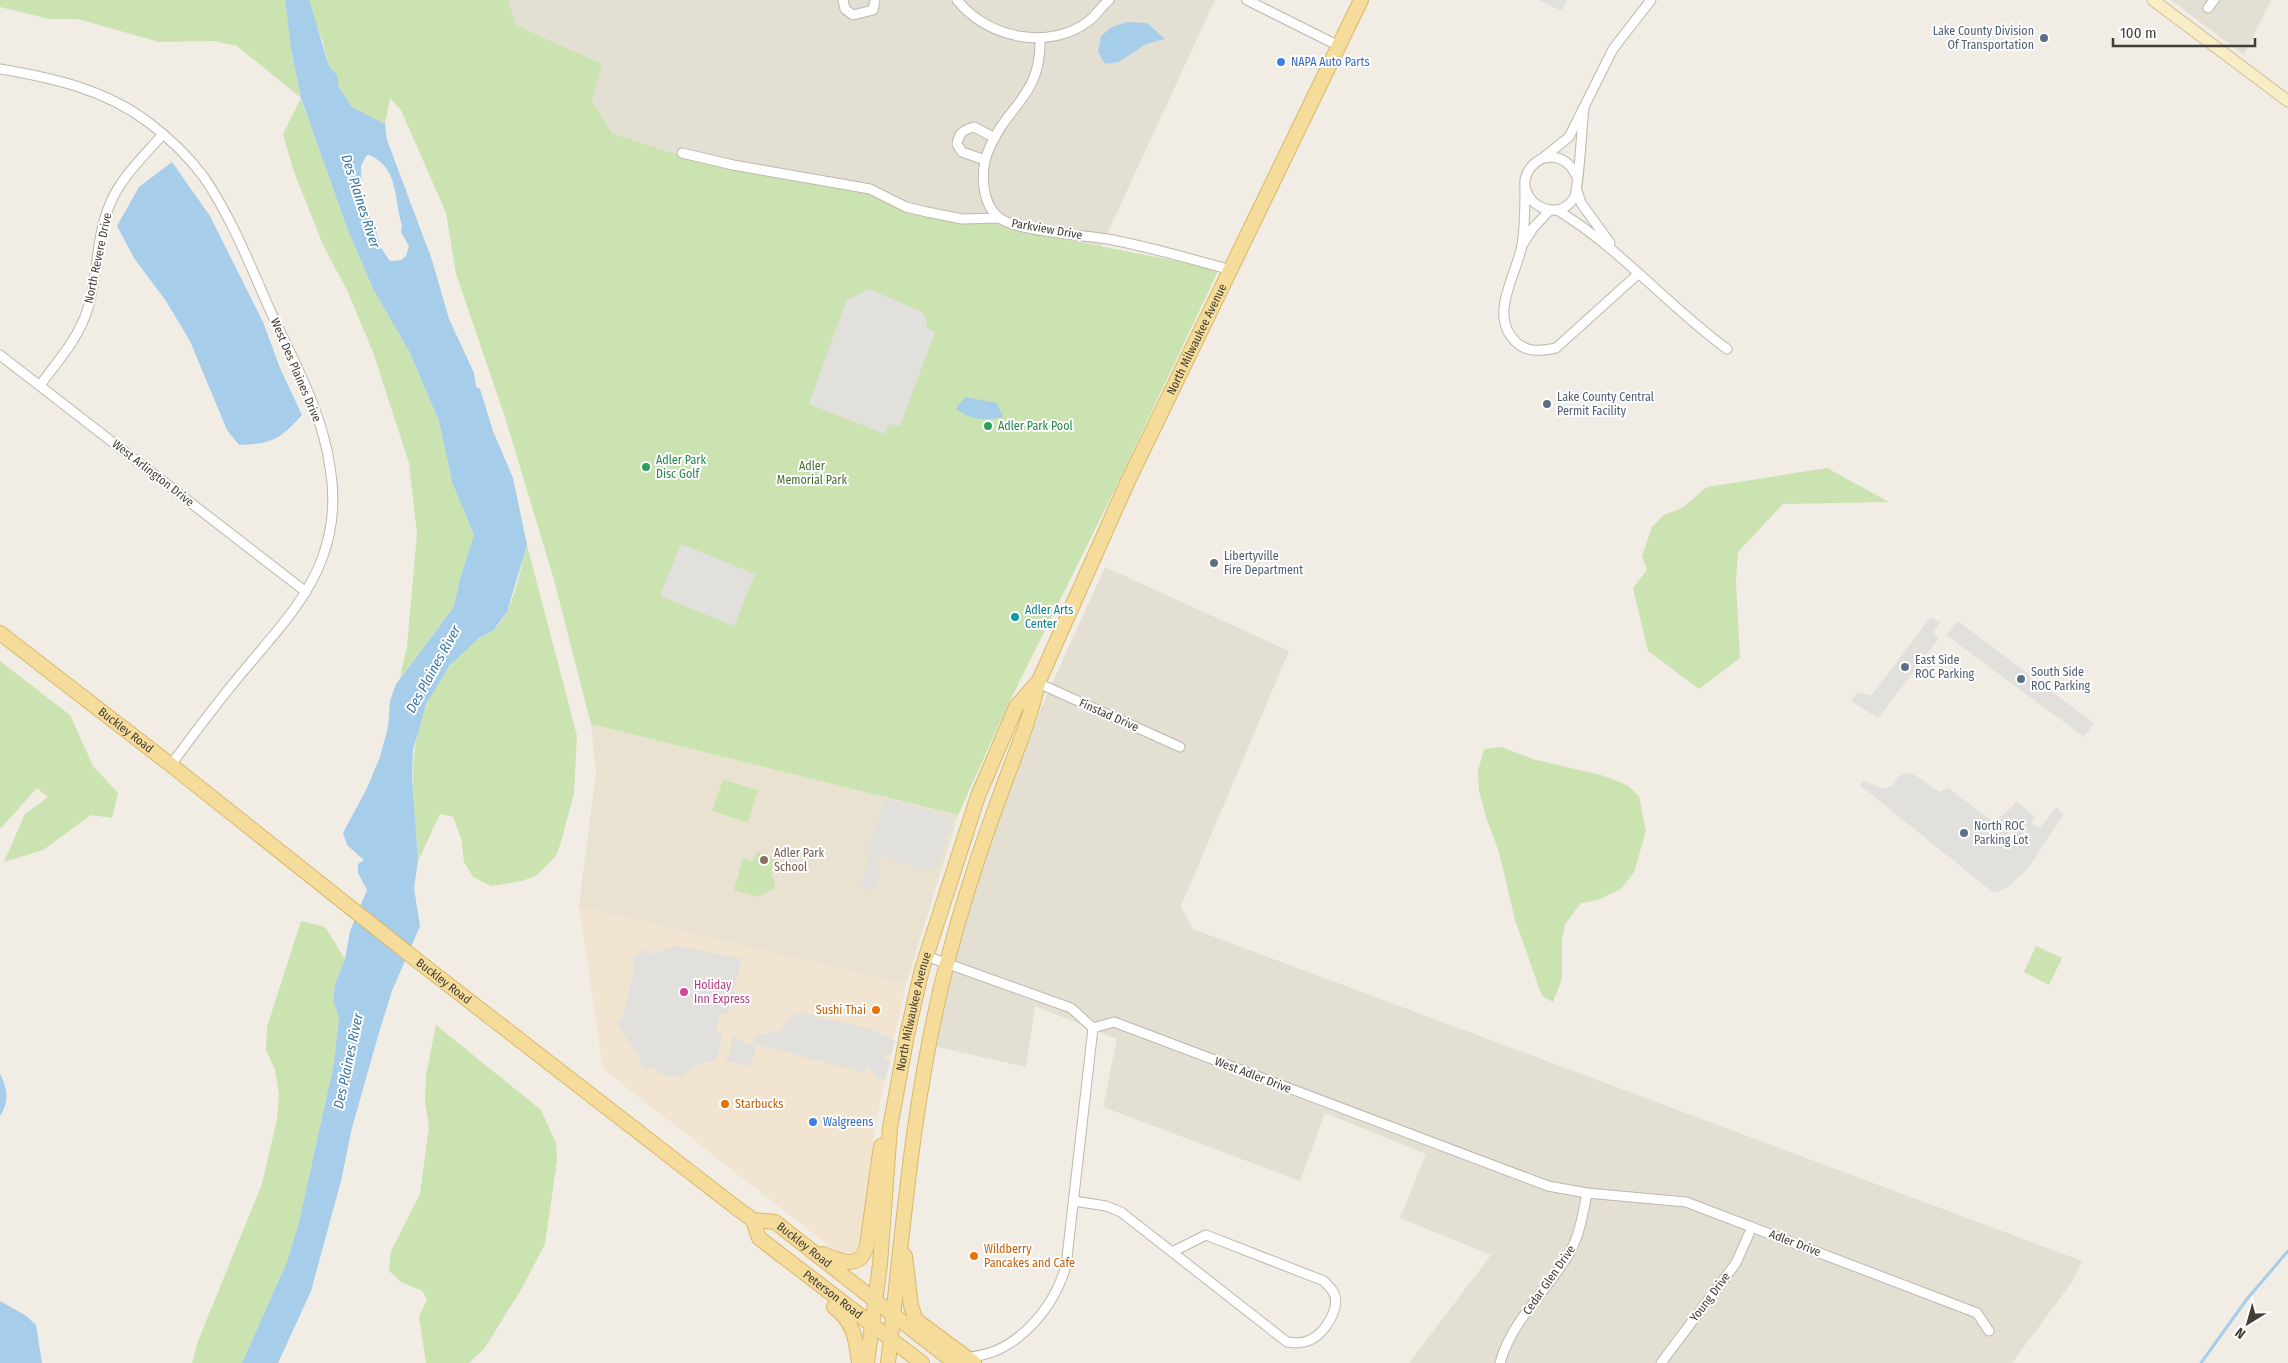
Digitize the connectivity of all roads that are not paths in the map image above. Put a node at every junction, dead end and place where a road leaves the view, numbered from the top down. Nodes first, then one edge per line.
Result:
1 (843, 0) edge
2 (875, 0) edge
3 (957, 0) edge
4 (1109, 0) edge
5 (1246, 0) edge
6 (1361, 0) edge
7 (1650, 0) edge
8 (2153, 0) edge
9 (2214, 0) edge
10 (2208, 8) dead end
11 (1040, 38) junction
12 (1339, 46) junction
13 (0, 69) edge
14 (2288, 101) edge
15 (1584, 107) junction
16 (163, 134) junction
17 (995, 138) junction
18 (682, 153) dead end
19 (1542, 159) junction
20 (985, 160) junction
21 (1578, 177) junction
22 (1525, 187) junction
23 (1577, 190) junction
24 (1554, 210) junction
25 (999, 218) junction
26 (1522, 246) junction
27 (1624, 261) junction
28 (1232, 270) junction
29 (1638, 274) junction
30 (1727, 349) dead end
31 (0, 354) edge
32 (40, 385) junction
33 (306, 592) junction
34 (0, 633) edge
35 (1038, 683) junction
36 (1180, 747) dead end
37 (171, 765) junction
38 (926, 956) junction
39 (947, 962) junction
40 (1093, 1028) junction
41 (890, 1128) junction
42 (1587, 1193) junction
43 (1074, 1201) junction
44 (753, 1220) junction
45 (1752, 1227) junction
46 (804, 1245) junction
47 (899, 1250) junction
48 (1172, 1252) junction
49 (785, 1259) junction
50 (875, 1301) junction
51 (893, 1316) junction
52 (872, 1326) junction
53 (1989, 1331) dead end
54 (890, 1339) junction
55 (996, 1352) junction
56 (965, 1361) edge
57 (859, 1363) edge
58 (867, 1363) edge
59 (888, 1363) edge
60 (922, 1363) edge
61 (992, 1363) edge
62 (1500, 1363) edge
63 (1661, 1363) edge

1 - 2 street
3 - 11 street
4 - 11 street
5 - 12 street
6 - 12 main road, North Milwaukee Avenue
7 - 15 street
8 - 14 main road
9 - 10 street
11 - 17 street, Parkview Drive
12 - 28 main road, North Milwaukee Avenue
13 - 16 street, West Des Plaines Drive
15 - 19 street
15 - 21 street
16 - 32 street, North Revere Drive
16 - 33 street, West Des Plaines Drive
17 - 20 street, Parkview Drive
17 - 20 street
18 - 25 street
19 - 21 street
19 - 22 street
20 - 25 street, Parkview Drive
21 - 23 street
22 - 24 street
22 - 26 street
23 - 24 street
23 - 27 street
24 - 26 street
24 - 27 street
25 - 28 street, Parkview Drive
26 - 29 street
27 - 29 street
28 - 35 main road, North Milwaukee Avenue
29 - 30 street
31 - 32 street, West Arlington Drive
32 - 33 street, West Arlington Drive
33 - 37 street, West Des Plaines Drive
34 - 37 main road, Buckley Road
35 - 36 street, Finstad Drive
35 - 38 main road, North Milwaukee Avenue
35 - 39 main road, North Milwaukee Avenue
37 - 44 main road, Buckley Road
38 - 39 street
38 - 41 main road, North Milwaukee Avenue
39 - 40 street
39 - 47 main road, North Milwaukee Avenue
40 - 42 street, West Adler Drive
40 - 43 street
41 - 46 main road
41 - 50 main road, North Milwaukee Avenue
42 - 45 street, Adler Drive
42 - 62 street, Cedar Glen Drive
43 - 48 street
43 - 55 street
44 - 46 main road, Buckley Road
44 - 49 main road, Peterson Road
45 - 53 street, Adler Drive
45 - 63 street, Young Drive
46 - 50 main road, Buckley Road
47 - 51 main road, North Milwaukee Avenue
47 - 56 main road
48 - 48 street
49 - 52 main road, Peterson Road
49 - 57 main road
50 - 51 main road, Buckley Road
50 - 52 main road, North Milwaukee Avenue
51 - 54 main road, North Milwaukee Avenue
51 - 56 main road
52 - 54 main road, Peterson Road
52 - 58 main road, North Milwaukee Avenue
54 - 59 main road, North Milwaukee Avenue
54 - 60 main road, Peterson Road
55 - 56 street
55 - 61 street

